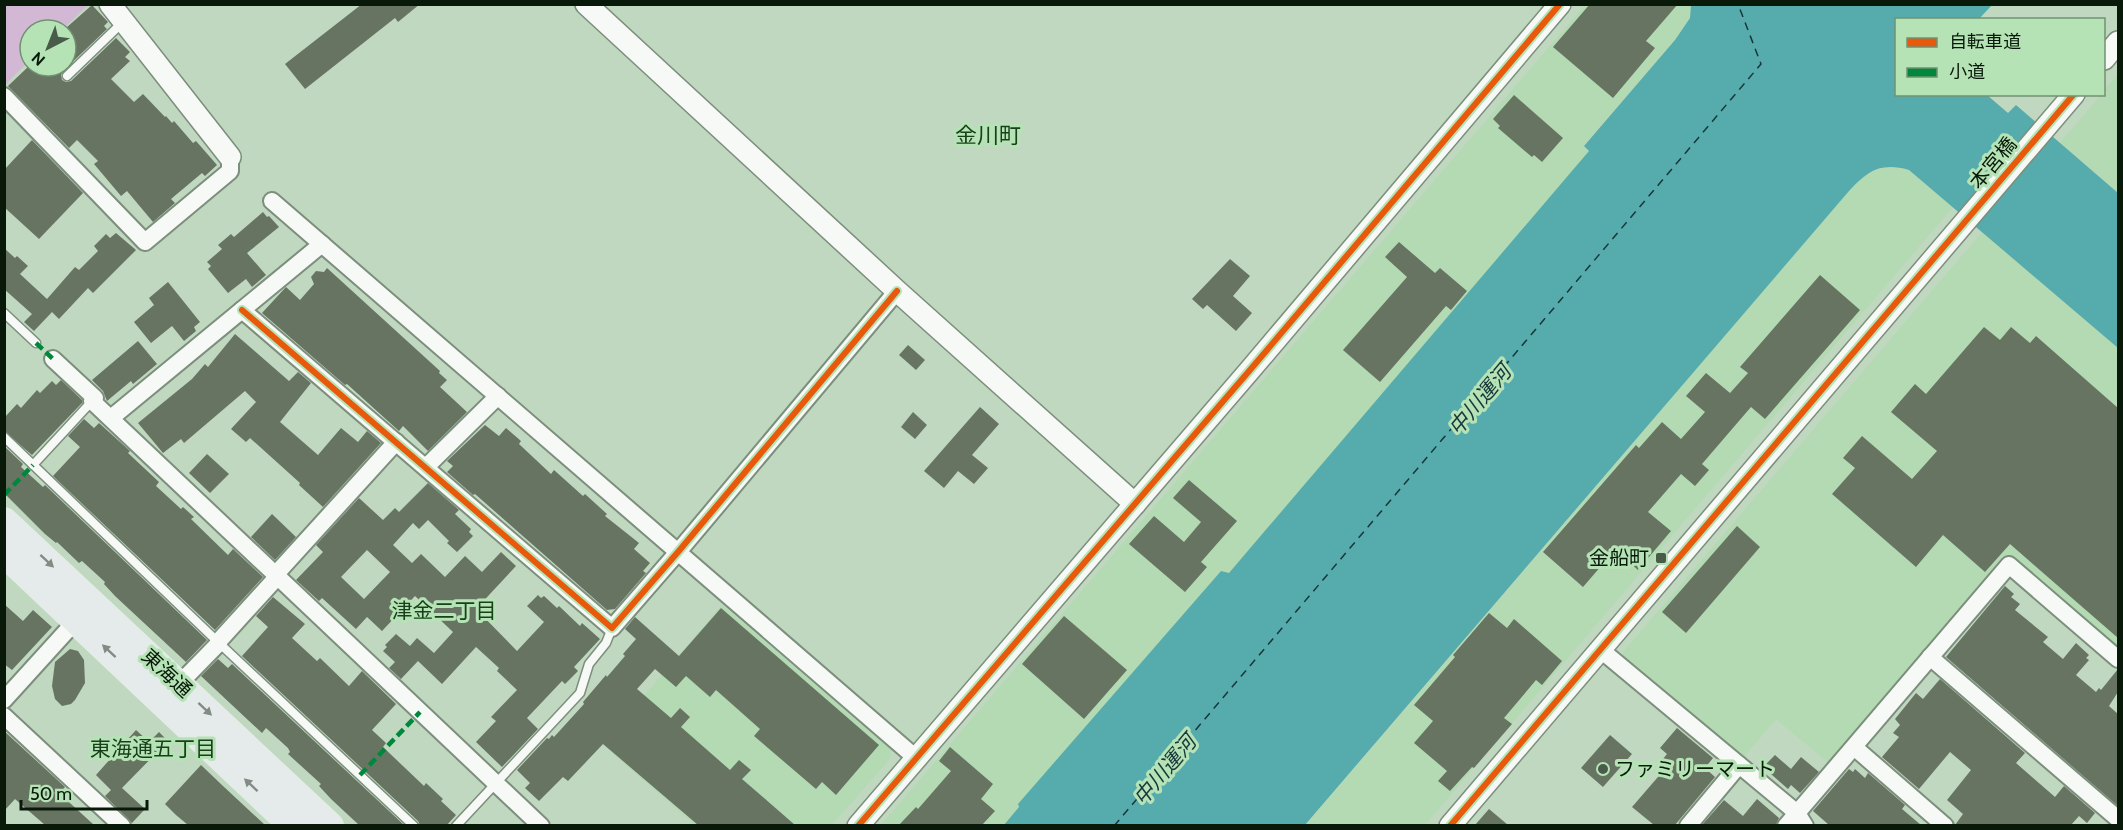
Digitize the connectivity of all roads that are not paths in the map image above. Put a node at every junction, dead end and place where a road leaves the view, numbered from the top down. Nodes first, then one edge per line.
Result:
1 (110, 4) edge
2 (586, 4) edge
3 (1560, 4) edge
4 (123, 21) junction
5 (2118, 42) edge
6 (2105, 57) edge
7 (78, 65) edge
8 (4, 96) edge
9 (2072, 96) edge
10 (230, 157) joint
11 (272, 201) dead end
12 (322, 244) junction
13 (897, 291) junction
14 (242, 310) junction
15 (4, 313) edge
16 (36, 343) dead end
17 (53, 359) dead end
18 (498, 396) junction
19 (94, 399) junction
20 (111, 418) junction
21 (4, 437) edge
22 (396, 442) junction
23 (33, 465) junction
24 (426, 467) junction
25 (1135, 504) junction
26 (4, 521) edge
27 (678, 552) junction
28 (4, 553) edge
29 (277, 575) junction
30 (84, 612) junction
31 (612, 628) junction
32 (219, 642) junction
33 (1600, 650) junction
34 (1930, 657) junction
35 (2118, 659) edge
36 (179, 684) junction
37 (4, 700) edge
38 (4, 716) edge
39 (1854, 747) junction
40 (916, 758) junction
41 (1739, 765) junction
42 (495, 782) junction
43 (310, 806) junction
44 (2118, 819) edge
45 (1796, 821) edge
46 (122, 825) edge
47 (293, 825) edge
48 (330, 825) edge
49 (414, 825) edge
50 (456, 825) edge
51 (542, 825) edge
52 (858, 825) edge
53 (1450, 825) edge
54 (1688, 825) edge
55 (1945, 825) edge

1 - 4 street
2 - 13 street
3 - 25 street
4 - 7 lane
4 - 10 street
5 - 6 street
8 - 10 street
9 - 33 street, 本宮橋
11 - 12 street
12 - 14 street
12 - 18 street
13 - 25 street
13 - 27 street
14 - 20 street
14 - 22 street
15 - 16 lane
17 - 19 street
18 - 24 street
18 - 27 street
19 - 20 street
19 - 23 lane
20 - 29 street
21 - 23 lane
22 - 24 street
22 - 29 street
23 - 32 lane
24 - 31 street
25 - 40 street
26 -> 30 main road, 東海通
27 - 31 street
27 - 40 street
28 - 30 main road
29 - 32 street
29 - 42 street
30 - 36 main road, 東海通
30 - 37 street
47 -> 30 main road
31 - 42 lane
32 - 36 street
32 - 49 lane
33 - 41 street
33 - 53 street, 本宮橋
34 - 35 street
34 - 39 street
34 - 44 street
36 -> 43 main road, 東海通
38 - 46 street
39 - 45 street
39 - 55 street
40 - 52 street
41 - 45 street
41 - 54 street
42 - 50 lane
42 - 51 street
43 - 47 street
43 - 48 main road, 東海通

